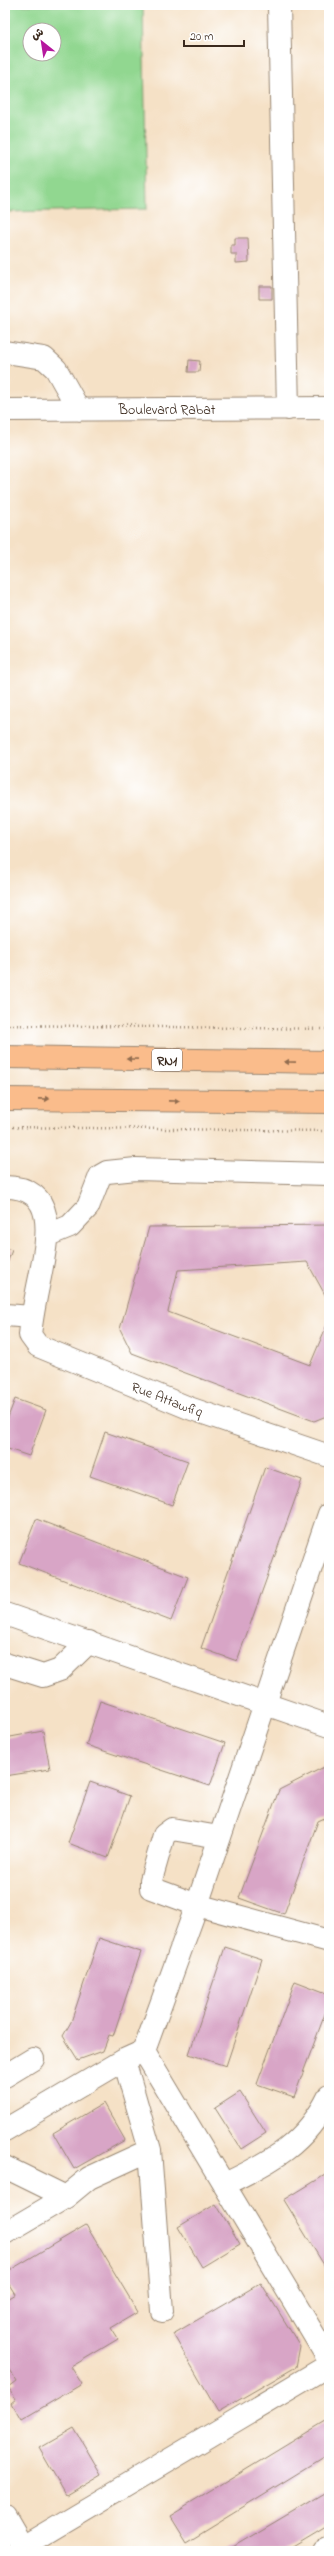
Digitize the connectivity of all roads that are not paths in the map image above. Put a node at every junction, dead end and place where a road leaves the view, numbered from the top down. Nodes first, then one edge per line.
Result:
1 (279, 5) edge
2 (5, 352) edge
3 (329, 408) edge
4 (288, 409) junction
5 (5, 410) edge
6 (79, 410) junction
7 (5, 1057) edge
8 (329, 1062) edge
9 (5, 1099) edge
10 (329, 1102) edge
11 (329, 1174) edge
12 (5, 1187) edge
13 (48, 1235) junction
14 (5, 1315) edge
15 (32, 1317) junction
16 (329, 1456) edge
17 (329, 1514) edge
18 (5, 1614) edge
19 (89, 1642) junction
20 (5, 1664) edge
21 (264, 1702) junction
22 (329, 1726) edge
23 (219, 1837) junction
24 (197, 1905) junction
25 (329, 1941) edge
26 (144, 2051) junction
27 (33, 2059) dead end
28 (124, 2060) junction
29 (5, 2076) edge
30 (329, 2096) edge
31 (5, 2130) edge
32 (150, 2150) junction
33 (5, 2167) edge
34 (225, 2184) junction
35 (66, 2197) junction
36 (5, 2233) edge
37 (162, 2311) dead end
38 (329, 2360) edge
39 (329, 2365) edge
40 (5, 2517) edge
41 (20, 2549) edge
42 (329, 2549) edge
43 (325, 2551) edge

1 - 4 street
2 - 6 street
3 - 4 street, Boulevard Rabat
4 - 6 street, Boulevard Rabat
5 - 6 street, Boulevard Rabat
8 -> 7 highway, RN1
9 -> 10 highway
11 - 13 street
12 - 13 street
13 - 15 street
14 - 15 street
15 - 16 street, Rue Attawfiq
17 - 21 street
18 - 19 street
19 - 20 street
19 - 21 street
21 - 22 street
21 - 23 street
23 - 24 street
23 - 24 street
24 - 25 street
24 - 26 street
26 - 28 street
26 - 34 street
27 - 29 street
28 - 31 street
28 - 32 street
30 - 34 street
32 - 35 street
32 - 37 street
33 - 35 street
34 - 38 street
35 - 36 street
39 - 41 street
40 - 41 street
42 - 43 street

